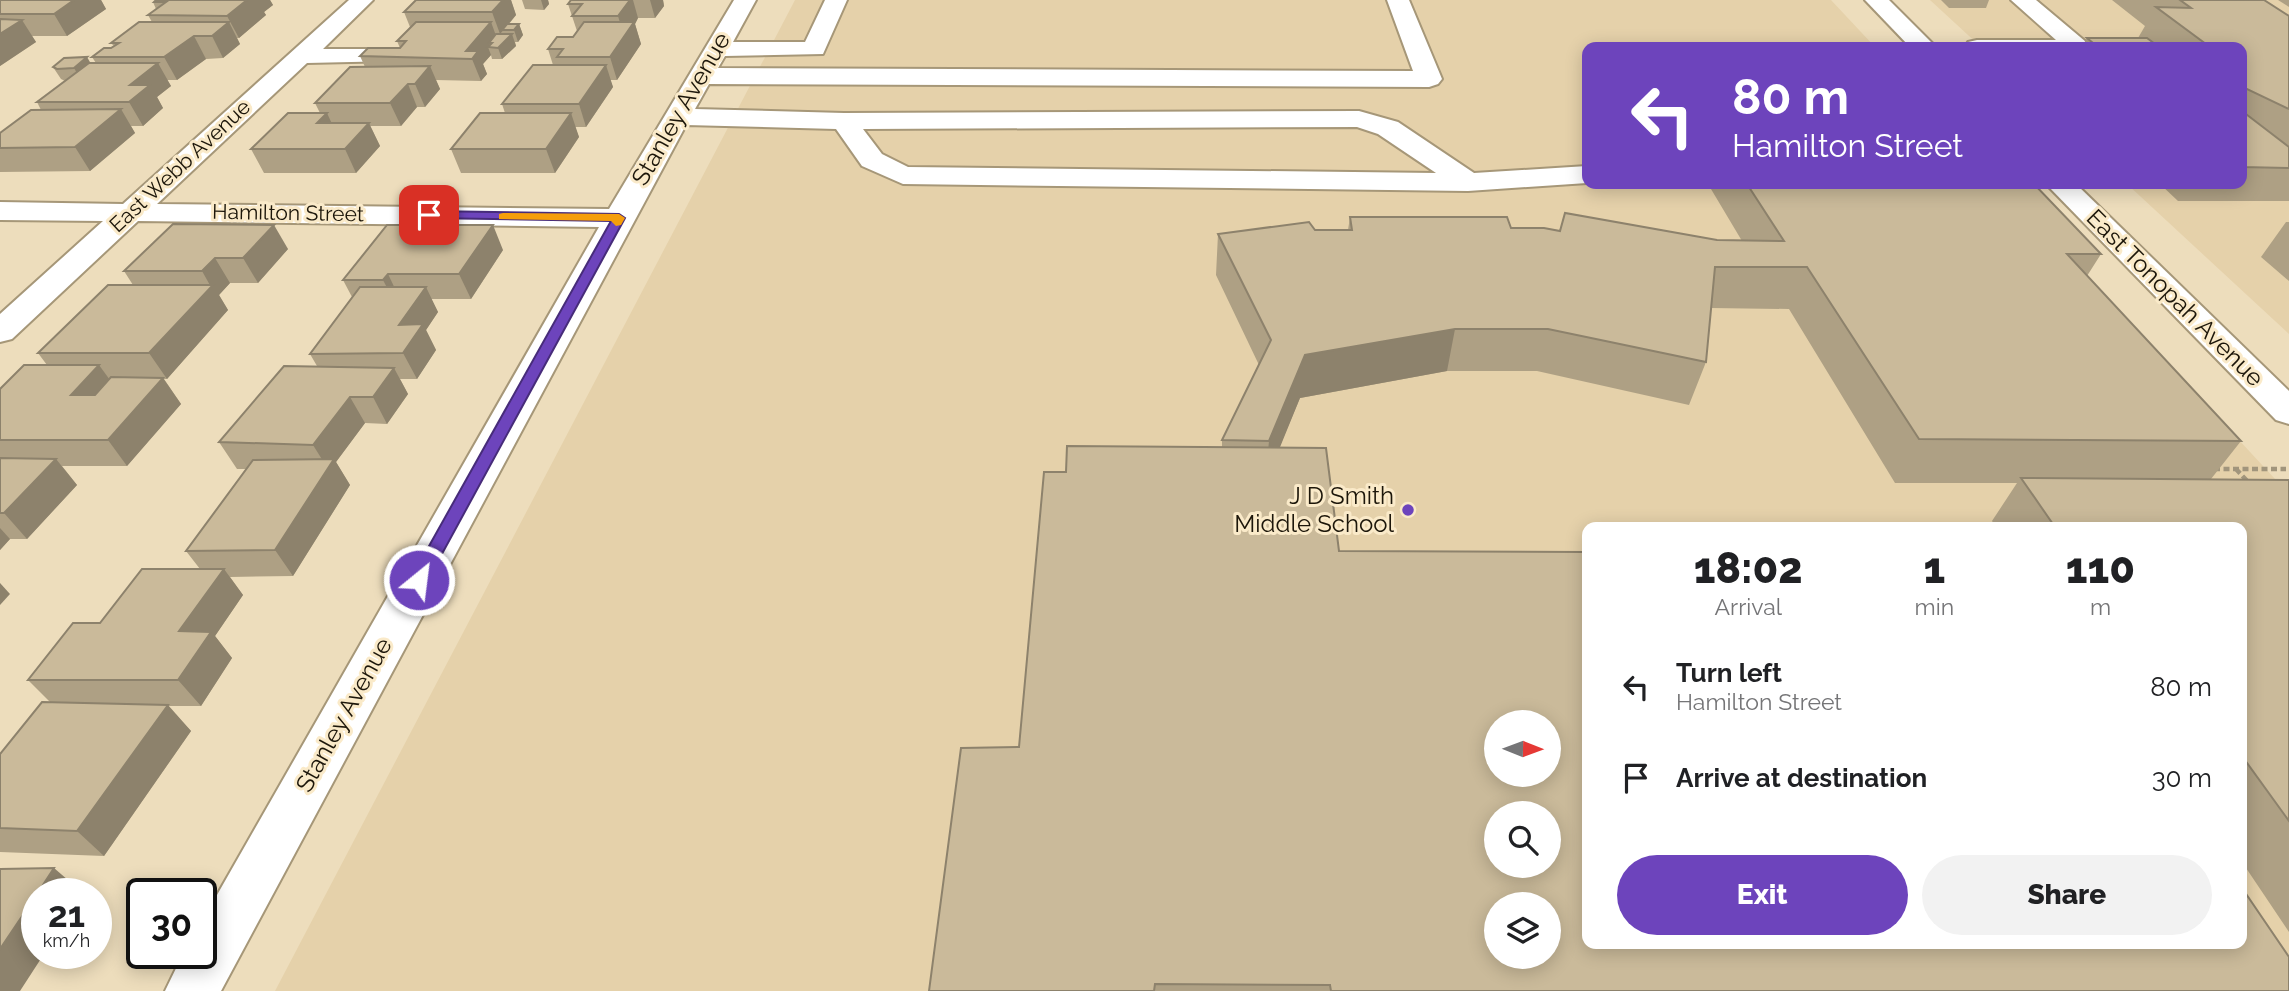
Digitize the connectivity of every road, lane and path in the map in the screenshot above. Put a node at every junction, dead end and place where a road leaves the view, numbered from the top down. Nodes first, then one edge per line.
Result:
1 (362, 0) edge
2 (745, 0) edge
3 (836, 0) edge
4 (1398, 0) edge
5 (1876, 0) edge
6 (2022, 0) edge
7 (1919, 42) edge
8 (2074, 42) edge
9 (300, 56) junction
10 (387, 56) edge
11 (708, 62) junction
12 (677, 117) junction
13 (844, 121) junction
14 (1582, 175) edge
15 (1468, 182) junction
16 (2065, 189) edge
17 (0, 211) edge
18 (131, 211) junction
19 (619, 218) junction
20 (0, 332) edge
21 (2286, 405) edge
22 (2207, 469) edge
23 (2236, 469) junction
24 (2286, 469) dead end
25 (2254, 489) edge
26 (192, 991) edge

1 - 9 street, East Webb Avenue
2 - 11 street, Stanley Avenue
3 - 11 street
4 - 11 street
5 - 7 street
6 - 8 street
9 - 10 street
9 - 18 street, East Webb Avenue
11 - 12 street, Stanley Avenue
12 - 13 street
12 - 19 street, Stanley Avenue
13 - 15 street
13 - 15 street
14 - 15 street
16 - 21 street, East Tonopah Avenue
17 - 18 street, Hamilton Street
18 - 19 street, Hamilton Street
18 - 20 street, East Webb Avenue
19 - 26 street, Stanley Avenue
22 - 23 path
23 - 24 path
23 - 25 path

